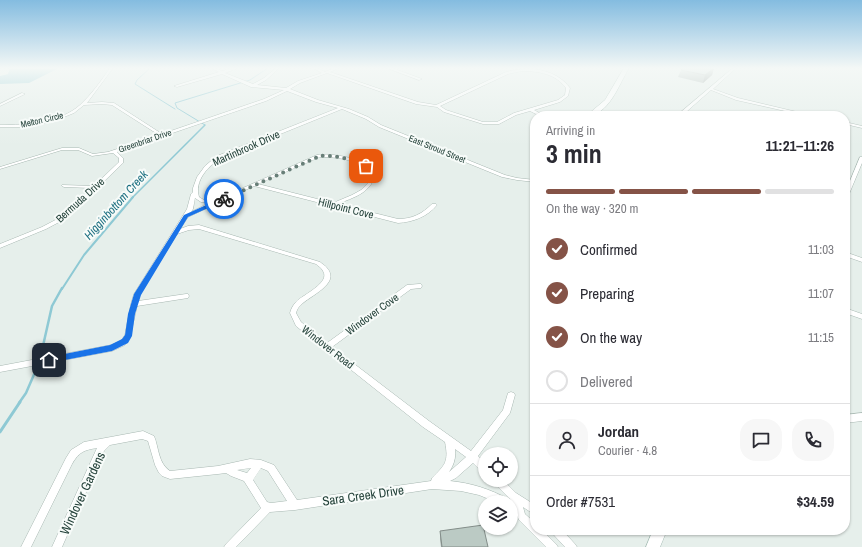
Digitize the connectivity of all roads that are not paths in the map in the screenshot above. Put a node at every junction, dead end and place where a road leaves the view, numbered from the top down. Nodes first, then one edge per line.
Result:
1 (23, 94) dead end
2 (91, 94) edge
3 (277, 94) edge
4 (297, 94) edge
5 (389, 94) edge
6 (463, 94) edge
7 (567, 94) edge
8 (612, 94) edge
9 (706, 94) edge
10 (723, 94) edge
11 (83, 104) junction
12 (0, 105) edge
13 (436, 106) junction
14 (342, 108) junction
15 (530, 110) joint
16 (526, 111) junction
17 (597, 111) edge
18 (684, 111) edge
19 (789, 111) edge
20 (530, 113) edge
21 (850, 124) edge
22 (0, 126) edge
23 (862, 127) edge
24 (162, 135) junction
25 (114, 151) junction
26 (862, 158) edge
27 (0, 168) edge
28 (530, 180) edge
29 (255, 185) junction
30 (64, 186) dead end
31 (96, 187) junction
32 (850, 187) edge
33 (195, 192) junction
34 (228, 197) junction
35 (333, 205) junction
36 (434, 205) dead end
37 (185, 218) junction
38 (220, 232) junction
39 (175, 233) junction
40 (0, 246) edge
41 (850, 256) edge
42 (862, 260) edge
43 (419, 286) dead end
44 (186, 296) dead end
45 (134, 304) junction
46 (850, 312) edge
47 (862, 317) edge
48 (327, 347) junction
49 (0, 369) edge
50 (511, 395) dead end
51 (862, 418) edge
52 (850, 419) edge
53 (449, 440) junction
54 (108, 441) junction
55 (472, 456) junction
56 (478, 462) edge
57 (259, 464) junction
58 (227, 468) junction
59 (249, 478) junction
60 (432, 485) junction
61 (489, 495) edge
62 (518, 503) edge
63 (294, 505) junction
64 (268, 507) junction
65 (530, 508) edge
66 (518, 511) edge
67 (530, 525) edge
68 (540, 535) edge
69 (560, 535) edge
70 (658, 535) edge
71 (26, 547) edge
72 (57, 547) edge
73 (229, 547) edge
74 (552, 547) edge
75 (572, 547) edge
76 (653, 547) edge

1 - 12 street
2 - 11 street, Melton Circle
3 - 24 street, Greenbriar Drive
4 - 14 street, East Stroud Street
5 - 13 street
6 - 13 street
7 - 15 street
8 - 17 main road
9 - 18 street
10 - 19 street
11 - 22 street, Melton Circle
11 - 24 street
13 - 16 street
14 - 28 street, East Stroud Street
14 - 33 street, Martinbrook Drive
15 - 16 street
16 - 20 street
21 - 23 street
24 - 25 street, Greenbriar Drive
25 - 27 street, Greenbriar Drive
25 - 31 street, Bermuda Drive
26 - 32 street
29 - 34 street
29 - 35 street, Hillpoint Cove
29 - 35 street
30 - 31 street
31 - 40 street, Bermuda Drive
33 - 34 street
33 - 37 street, Martinbrook Drive
34 - 37 street
35 - 36 street, Hillpoint Cove
37 - 38 street, Windover Road
37 - 39 street, Martinbrook Drive
38 - 39 street, Windover Road
38 - 48 street, Windover Road
39 - 45 street, Martinbrook Drive
41 - 42 street
43 - 48 street, Windover Cove
44 - 45 street
45 - 49 street, Martinbrook Drive
46 - 47 street
48 - 53 street, Windover Road
50 - 55 street, Sara Creek Drive
51 - 52 street
53 - 55 street, Windover Road
53 - 60 street
54 - 58 street, Windover Gardens
54 - 71 street
54 - 72 street, Windover Gardens
55 - 56 street, Windover Road
55 - 60 street, Sara Creek Drive
57 - 58 street, Windover Gardens
57 - 59 street
57 - 63 street
58 - 59 street
59 - 64 street
60 - 61 street, Sara Creek Drive
60 - 63 street, Sara Creek Drive
62 - 65 street
63 - 64 street
64 - 73 street
66 - 67 street
68 - 74 street
69 - 75 street
70 - 76 main road

